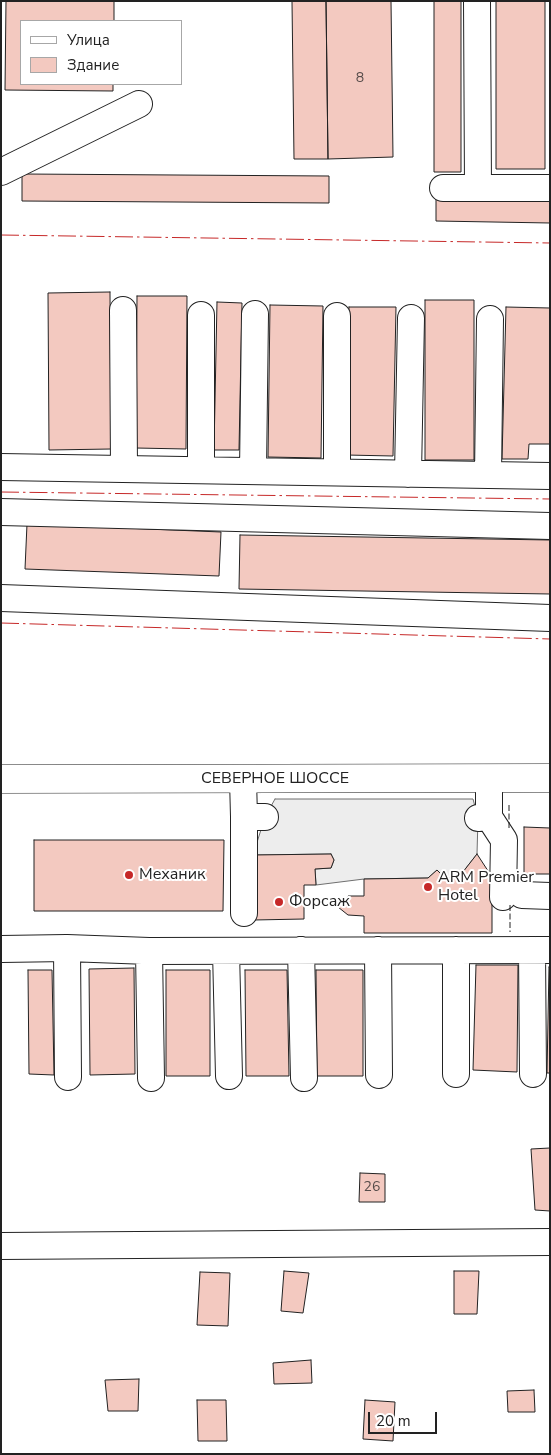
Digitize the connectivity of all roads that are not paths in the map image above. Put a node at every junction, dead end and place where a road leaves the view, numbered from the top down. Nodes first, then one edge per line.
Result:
1 (477, 1) edge
2 (139, 104) dead end
3 (1, 172) edge
4 (443, 188) dead end
5 (478, 188) junction
6 (550, 188) edge
7 (123, 310) dead end
8 (255, 314) dead end
9 (201, 315) dead end
10 (337, 316) dead end
11 (410, 318) dead end
12 (490, 319) dead end
13 (1, 467) edge
14 (124, 469) junction
15 (201, 470) junction
16 (253, 471) junction
17 (337, 472) junction
18 (408, 474) junction
19 (488, 475) junction
20 (550, 476) edge
21 (1, 512) edge
22 (550, 526) edge
23 (1, 598) edge
24 (550, 618) edge
25 (489, 778) junction
26 (550, 778) edge
27 (1, 779) edge
28 (243, 779) junction
29 (550, 896) edge
30 (244, 913) dead end
31 (67, 948) junction
32 (1, 949) edge
33 (301, 950) junction
34 (378, 950) junction
35 (456, 950) junction
36 (541, 950) edge
37 (149, 951) junction
38 (226, 951) junction
39 (456, 1074) dead end
40 (533, 1074) dead end
41 (379, 1075) dead end
42 (229, 1076) dead end
43 (68, 1078) dead end
44 (151, 1078) dead end
45 (304, 1078) dead end
46 (550, 1242) edge
47 (1, 1246) edge

1 - 5 street
2 - 3 street
4 - 5 street
5 - 6 street
7 - 14 street
8 - 16 street
9 - 15 street
10 - 17 street
11 - 18 street
12 - 19 street
13 - 14 street
14 - 15 street
15 - 16 street
16 - 17 street
17 - 18 street
18 - 19 street
19 - 20 street
21 - 22 street
23 - 24 street
25 - 26 main road, СЕВЕРНОЕ ШОССЕ
25 - 28 main road, СЕВЕРНОЕ ШОССЕ
25 - 29 street
27 - 28 main road, СЕВЕРНОЕ ШОССЕ
28 - 30 street
31 - 32 street
31 - 37 street
31 - 43 street
33 - 34 street
33 - 38 street
33 - 45 street
34 - 35 street
34 - 41 street
35 - 36 street
35 - 39 street
36 - 40 street
37 - 38 street
37 - 44 street
38 - 42 street
46 - 47 street

